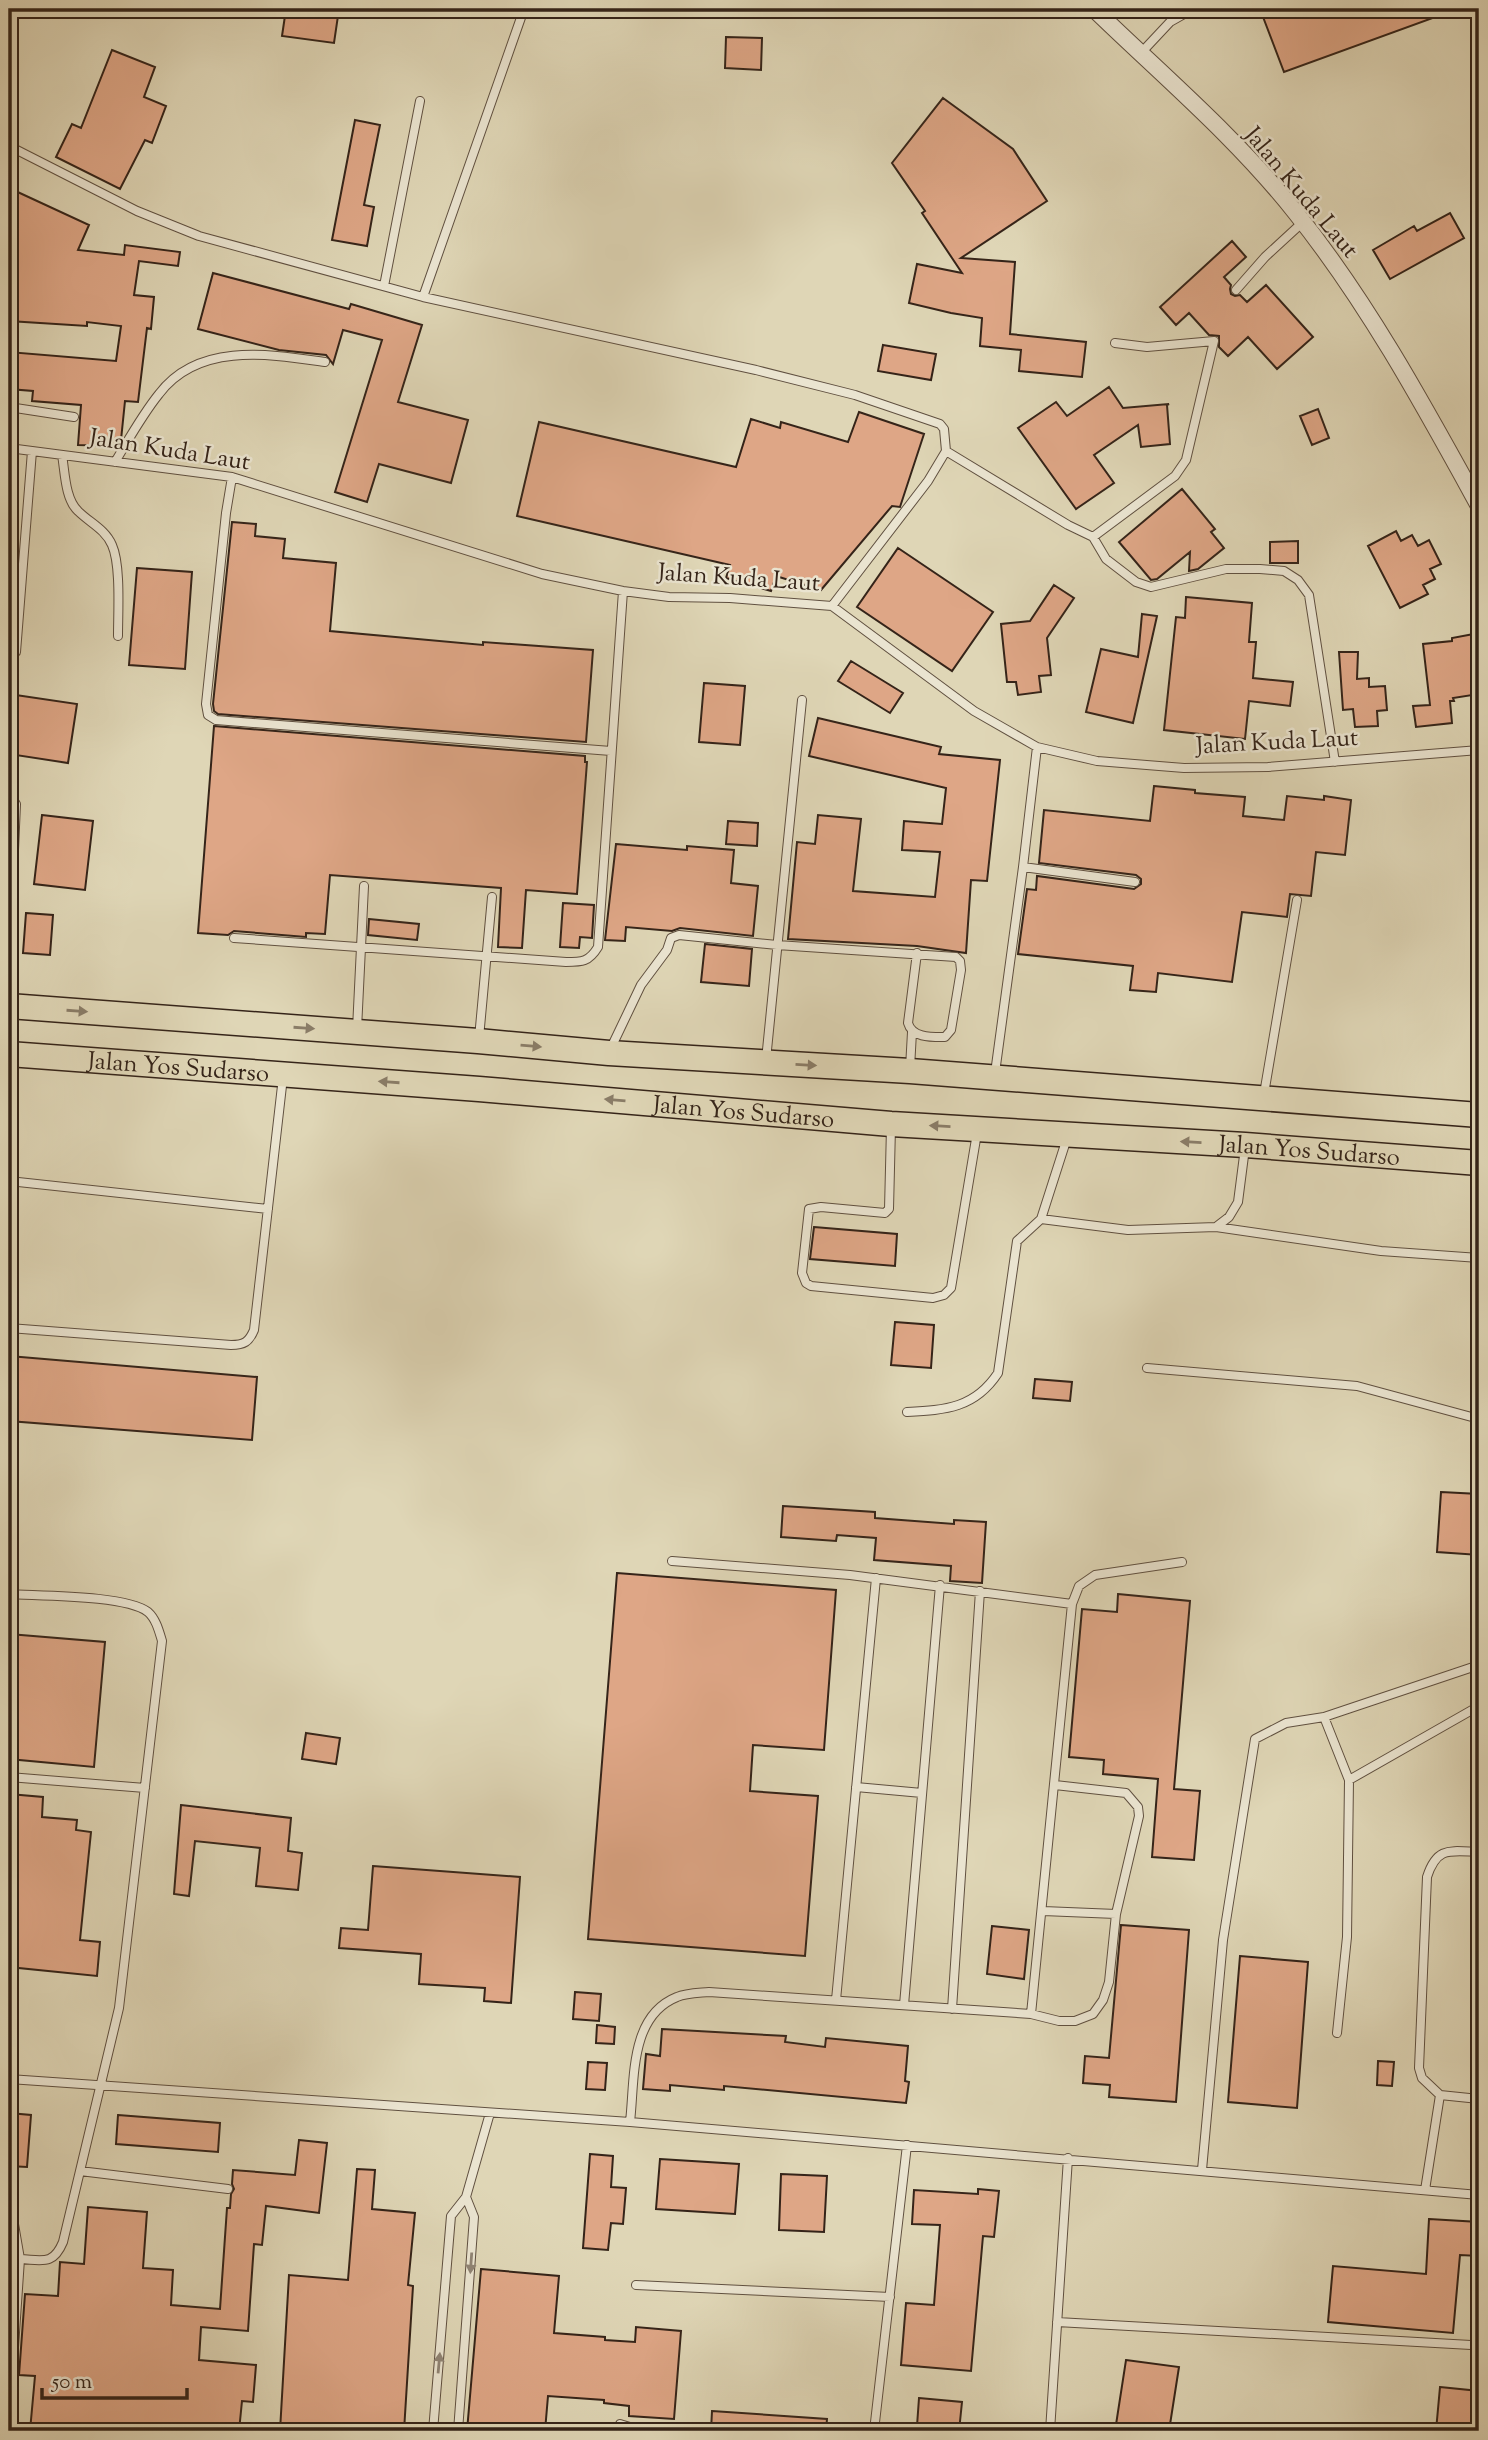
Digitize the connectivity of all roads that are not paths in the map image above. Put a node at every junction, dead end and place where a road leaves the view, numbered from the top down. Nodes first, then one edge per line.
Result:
1 (524, 9) edge
2 (1094, 9) edge
3 (1193, 9) edge
4 (1140, 54) junction
5 (419, 101) dead end
6 (9, 146) edge
7 (1303, 222) junction
8 (384, 286) junction
9 (1236, 290) dead end
10 (423, 297) junction
11 (1115, 343) dead end
12 (325, 362) dead end
13 (9, 407) edge
14 (74, 417) dead end
15 (9, 448) edge
16 (32, 451) junction
17 (946, 452) junction
18 (62, 455) junction
19 (115, 462) junction
20 (232, 477) junction
21 (1479, 506) edge
22 (1093, 537) junction
23 (623, 591) junction
24 (832, 606) junction
25 (118, 636) dead end
26 (9, 657) edge
27 (802, 700) dead end
28 (1037, 747) junction
29 (1479, 750) edge
30 (611, 751) junction
31 (1335, 762) junction
32 (9, 795) edge
33 (1023, 867) junction
34 (1135, 882) dead end
35 (364, 886) dead end
36 (492, 897) dead end
37 (1297, 900) dead end
38 (233, 938) dead end
39 (777, 945) junction
40 (361, 946) junction
41 (917, 953) junction
42 (486, 956) junction
43 (9, 964) edge
44 (9, 1006) edge
45 (357, 1032) junction
46 (912, 1032) junction
47 (478, 1041) junction
48 (609, 1053) junction
49 (9, 1054) edge
50 (765, 1063) junction
51 (910, 1071) junction
52 (284, 1074) junction
53 (994, 1079) junction
54 (1263, 1100) junction
55 (1479, 1115) edge
56 (891, 1124) junction
57 (977, 1128) junction
58 (1068, 1135) junction
59 (1245, 1145) junction
60 (1479, 1163) edge
61 (9, 1181) edge
62 (268, 1209) junction
63 (1041, 1219) junction
64 (1216, 1227) junction
65 (1479, 1258) edge
66 (9, 1328) edge
67 (1147, 1368) dead end
68 (907, 1412) dead end
69 (1479, 1419) edge
70 (672, 1561) dead end
71 (1182, 1562) dead end
72 (876, 1578) junction
73 (940, 1586) junction
74 (980, 1591) junction
75 (9, 1594) edge
76 (1072, 1604) junction
77 (1479, 1665) edge
78 (1479, 1706) edge
79 (1324, 1717) junction
80 (9, 1777) edge
81 (1349, 1780) junction
82 (1055, 1784) junction
83 (856, 1787) junction
84 (145, 1788) junction
85 (922, 1793) junction
86 (1479, 1852) edge
87 (1043, 1911) junction
88 (1116, 1914) junction
89 (836, 2000) junction
90 (904, 2005) junction
91 (952, 2009) junction
92 (1031, 2014) junction
93 (1337, 2033) dead end
94 (9, 2079) edge
95 (101, 2085) junction
96 (1440, 2095) junction
97 (1479, 2099) edge
98 (489, 2112) junction
99 (630, 2122) junction
100 (907, 2145) junction
101 (1068, 2158) junction
102 (1202, 2170) junction
103 (80, 2171) junction
104 (228, 2189) dead end
105 (1425, 2190) junction
106 (1479, 2195) edge
107 (9, 2196) edge
108 (466, 2197) junction
109 (20, 2259) junction
110 (636, 2285) dead end
111 (890, 2297) junction
112 (1057, 2322) junction
113 (1471, 2345) dead end
114 (10, 2406) edge
115 (620, 2424) dead end
116 (433, 2431) edge
117 (458, 2431) edge
118 (643, 2431) edge
119 (874, 2431) edge
120 (1050, 2431) edge

1 - 10 lane
2 - 4 street, Jalan Kuda Laut
3 - 4 lane
4 - 7 street, Jalan Kuda Laut
5 - 8 lane
6 - 8 lane
7 - 9 lane
7 - 21 street, Jalan Kuda Laut
8 - 10 lane
10 - 17 lane
11 - 22 lane
12 - 19 lane
13 - 14 lane
15 - 16 lane, Jalan Kuda Laut
16 - 18 lane, Jalan Kuda Laut
16 - 26 lane
17 - 22 lane
17 - 24 lane
18 - 19 lane, Jalan Kuda Laut
18 - 25 lane
19 - 20 lane, Jalan Kuda Laut
20 - 23 lane, Jalan Kuda Laut
20 - 30 lane
22 - 31 lane
23 - 24 lane, Jalan Kuda Laut
23 - 30 lane
24 - 28 lane, Jalan Kuda Laut
27 - 39 lane
28 - 31 lane, Jalan Kuda Laut
28 - 33 lane
29 - 31 lane, Jalan Kuda Laut
30 - 42 lane
32 - 43 lane
33 - 34 lane
33 - 53 lane
35 - 40 lane
36 - 42 lane
37 - 54 lane
38 - 40 lane
39 - 41 lane
39 - 48 lane
39 - 50 lane
40 - 42 lane
40 - 45 lane
41 - 46 lane
41 - 46 lane
42 - 47 lane
44 -> 45 main road, Jalan Yos Sudarso
45 - 47 main road, Jalan Yos Sudarso
46 - 51 lane
47 -> 48 main road, Jalan Yos Sudarso
48 - 50 main road, Jalan Yos Sudarso
49 - 52 main road, Jalan Yos Sudarso
50 -> 51 main road, Jalan Yos Sudarso
51 - 53 main road, Jalan Yos Sudarso
56 -> 52 main road, Jalan Yos Sudarso
52 - 62 lane
53 - 54 main road, Jalan Yos Sudarso
54 - 55 main road, Jalan Yos Sudarso
57 -> 56 main road, Jalan Yos Sudarso
56 - 57 lane
57 - 58 main road, Jalan Yos Sudarso
59 -> 58 main road, Jalan Yos Sudarso
58 - 63 lane
59 - 60 main road, Jalan Yos Sudarso
59 - 64 lane
61 - 62 lane
62 - 66 lane
63 - 64 lane
63 - 68 lane
64 - 65 lane
67 - 69 lane
70 - 72 lane
71 - 76 lane
72 - 73 lane
72 - 83 lane
73 - 74 lane
73 - 85 lane
74 - 76 lane
74 - 91 lane
75 - 84 lane
76 - 82 lane
77 - 79 lane
78 - 81 lane
79 - 81 lane
79 - 102 lane
80 - 84 lane
81 - 93 lane
82 - 87 lane
82 - 88 lane
83 - 85 lane
83 - 89 lane
84 - 95 lane
85 - 90 lane
86 - 96 lane
87 - 88 lane
87 - 92 lane
88 - 92 lane
89 - 90 lane
89 - 99 lane
90 - 91 lane
91 - 92 lane
94 - 95 lane
95 - 98 lane
95 - 103 lane
96 - 97 lane
96 - 105 lane
98 - 99 lane
98 - 108 lane
99 - 100 lane
100 - 101 lane
100 - 111 lane
101 - 102 lane
101 - 112 lane
102 - 105 lane
103 - 104 lane
103 - 109 lane
105 - 106 lane
107 - 109 lane
116 -> 108 lane
108 -> 117 lane
109 - 114 lane
110 - 111 lane
111 - 119 lane
112 - 113 lane
112 - 120 lane
115 - 118 lane

